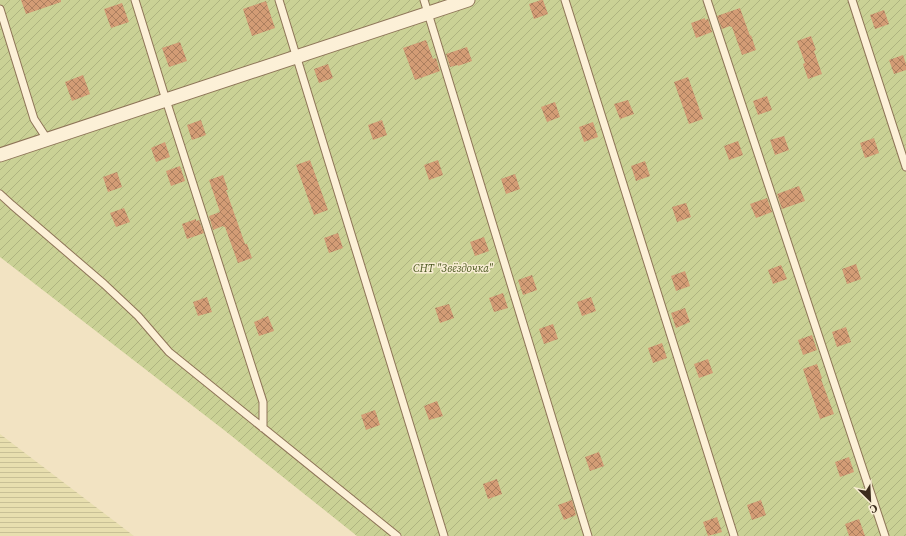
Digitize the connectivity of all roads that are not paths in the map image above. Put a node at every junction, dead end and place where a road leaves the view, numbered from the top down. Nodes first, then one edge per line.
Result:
1 (135, 0) edge
2 (279, 0) edge
3 (424, 0) edge
4 (468, 0) edge
5 (565, 0) edge
6 (707, 0) edge
7 (852, 0) edge
8 (0, 9) edge
9 (428, 13) junction
10 (297, 57) junction
11 (166, 100) junction
12 (47, 139) junction
13 (0, 155) edge
14 (906, 167) edge
15 (0, 194) edge
16 (262, 428) junction
17 (397, 536) edge
18 (444, 536) edge
19 (588, 536) edge
20 (734, 536) edge
21 (884, 536) edge

1 - 11 lane
2 - 10 lane
3 - 9 lane
4 - 9 street
5 - 20 lane
6 - 21 lane
7 - 14 lane
8 - 12 lane
9 - 10 street
9 - 19 lane
10 - 11 street
10 - 18 lane
11 - 12 street
11 - 16 lane
12 - 13 street
15 - 16 lane
16 - 17 lane

